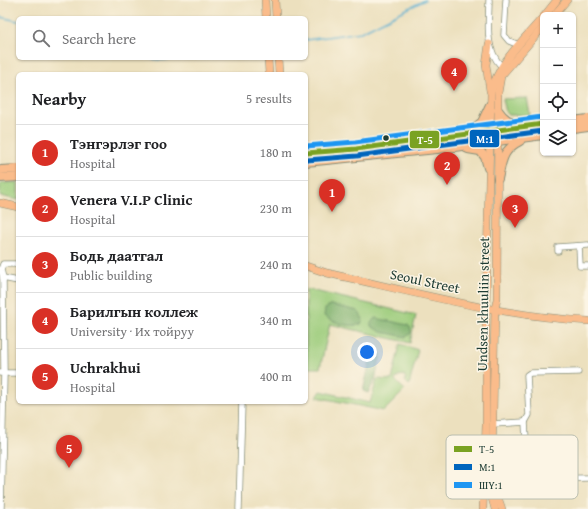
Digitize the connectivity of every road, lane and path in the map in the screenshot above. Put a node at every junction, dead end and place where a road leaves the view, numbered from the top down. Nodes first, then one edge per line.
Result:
1 (265, 0) edge
2 (275, 0) edge
3 (489, 0) edge
4 (506, 0) edge
5 (557, 0) edge
6 (567, 0) edge
7 (547, 12) edge
8 (557, 12) edge
9 (266, 16) edge
10 (276, 16) edge
11 (540, 21) edge
12 (540, 31) edge
13 (489, 44) junction
14 (519, 45) junction
15 (268, 60) edge
16 (278, 60) edge
17 (501, 66) junction
18 (269, 72) edge
19 (279, 72) edge
20 (491, 93) junction
21 (490, 106) junction
22 (498, 110) junction
23 (588, 119) edge
24 (576, 121) edge
25 (540, 124) edge
26 (540, 124) edge
27 (588, 126) edge
28 (576, 128) edge
29 (498, 130) junction
30 (489, 131) junction
31 (466, 134) junction
32 (540, 136) edge
33 (527, 138) junction
34 (498, 142) junction
35 (488, 143) junction
36 (447, 148) junction
37 (308, 149) edge
38 (330, 151) junction
39 (308, 152) edge
40 (308, 163) edge
41 (488, 168) junction
42 (16, 169) edge
43 (0, 170) edge
44 (16, 177) edge
45 (0, 178) edge
46 (498, 179) junction
47 (0, 203) edge
48 (16, 207) edge
49 (588, 245) edge
50 (579, 246) junction
51 (558, 251) dead end
52 (16, 264) edge
53 (588, 266) edge
54 (308, 267) edge
55 (308, 271) edge
56 (327, 273) junction
57 (3, 278) junction
58 (16, 280) edge
59 (486, 307) junction
60 (495, 309) junction
61 (588, 321) edge
62 (578, 372) dead end
63 (2, 373) edge
64 (16, 373) edge
65 (242, 404) edge
66 (525, 422) junction
67 (493, 424) junction
68 (485, 435) edge
69 (493, 435) edge
70 (526, 435) edge
71 (578, 478) edge
72 (588, 478) edge
73 (483, 499) edge
74 (492, 499) edge
75 (498, 499) edge
76 (501, 499) edge
77 (1, 509) edge
78 (239, 509) edge
79 (483, 509) edge
80 (495, 509) edge
81 (502, 509) edge
82 (509, 509) edge

1 - 9 main road
2 - 10 main road
3 - 13 street
4 - 14 street
5 - 7 main road
6 - 8 main road
11 - 14 main road
12 - 22 main road, Undsen khuuliin street
13 - 17 street
13 - 20 main road
14 - 17 main road
15 - 18 main road
16 - 19 main road
17 - 20 main road
20 - 21 main road, Undsen khuuliin street
21 - 30 main road, Undsen khuuliin street
21 - 31 highway
22 - 25 highway
22 - 29 main road, Undsen khuuliin street
23 - 24 highway
26 - 29 highway
27 - 28 highway
29 - 30 highway
29 - 34 main road, Undsen khuuliin street
30 - 31 highway
30 - 35 main road, Undsen khuuliin street
31 - 38 highway
32 - 33 highway
33 - 34 highway
33 - 46 highway
34 - 35 highway
34 - 46 main road, Undsen khuuliin street
35 - 36 highway
35 - 41 main road, Undsen khuuliin street
36 - 40 highway
36 - 41 highway
37 - 38 highway
38 - 39 highway
41 - 59 main road, Undsen khuuliin street
42 - 43 highway
44 - 45 highway
46 - 60 main road, Undsen khuuliin street
47 - 48 main road
49 - 50 street
50 - 51 street
50 - 53 street
52 - 57 street
54 - 56 main road, Seoul Street
55 - 56 main road
56 - 59 main road, Seoul Street
57 - 58 street
57 - 63 street
59 - 60 main road, Seoul Street
59 - 68 main road, Undsen khuuliin street
60 - 61 main road, Seoul Street
60 - 67 main road, Undsen khuuliin street
62 - 66 street
63 - 64 street
63 - 77 street
65 - 78 street
66 - 67 street
66 - 70 street
67 - 69 main road, Undsen khuuliin street
71 - 72 street
73 - 79 main road
74 - 80 main road
75 - 81 main road, Undsen khuuliin street
76 - 82 main road

